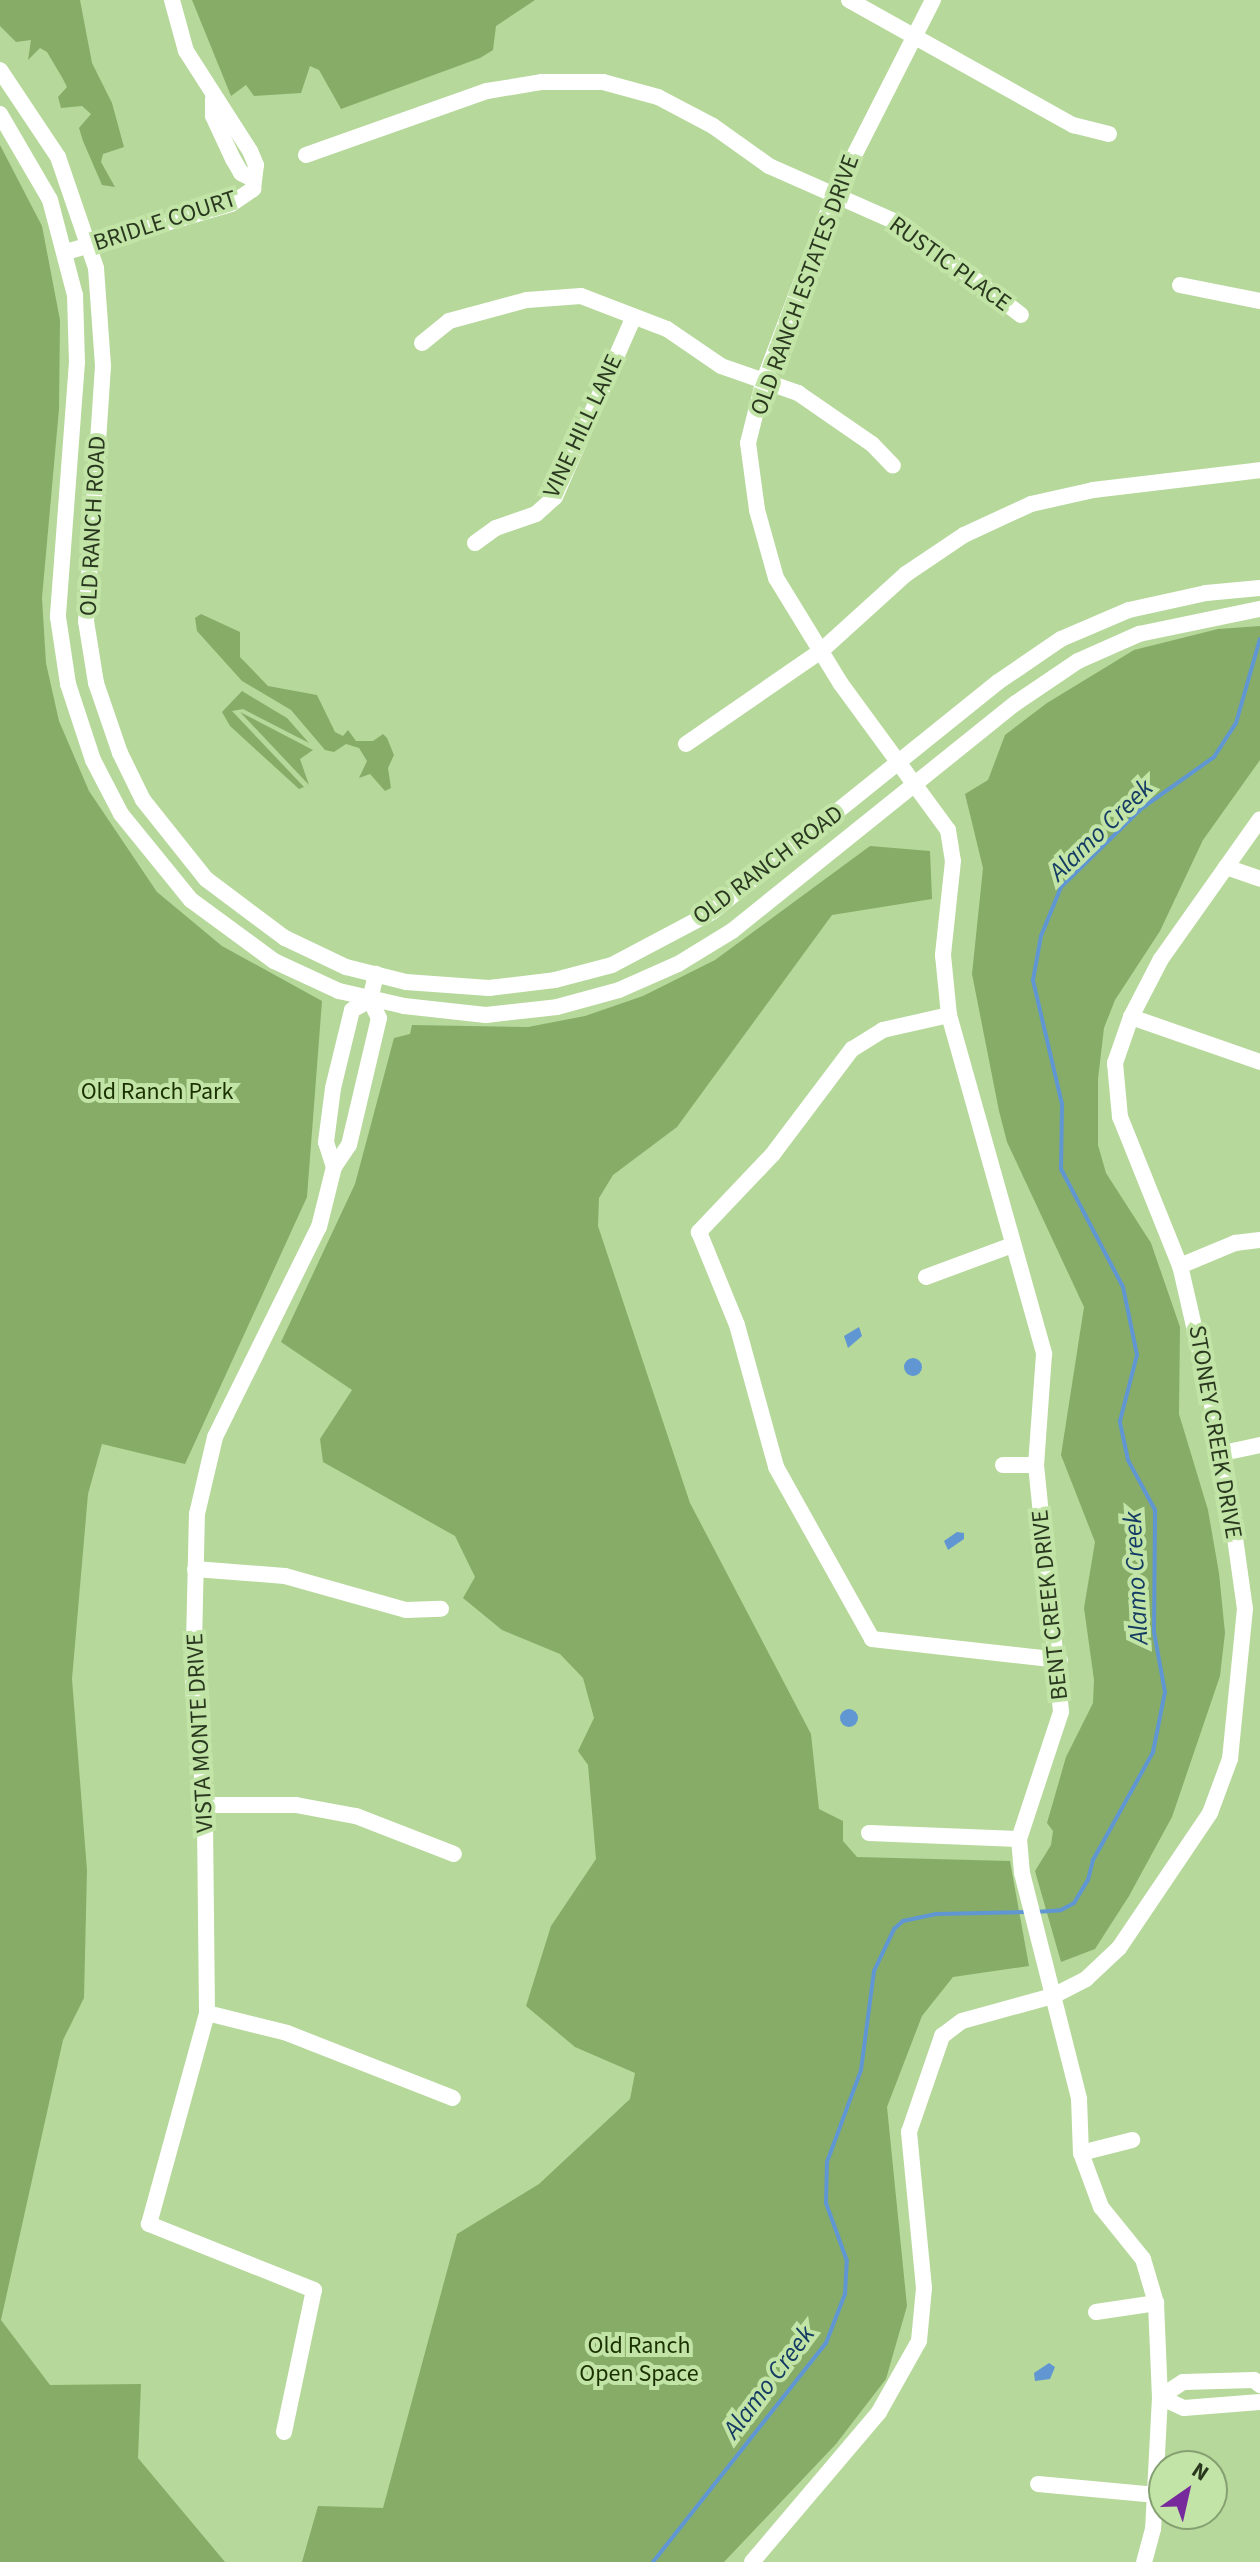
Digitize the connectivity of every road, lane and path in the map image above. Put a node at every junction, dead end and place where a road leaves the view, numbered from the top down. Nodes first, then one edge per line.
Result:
1 (172, 0) edge
2 (849, 0) edge
3 (933, 0) edge
4 (915, 37) junction
5 (0, 70) edge
6 (0, 114) edge
7 (1109, 134) dead end
8 (306, 155) dead end
9 (835, 193) junction
10 (90, 245) junction
11 (66, 252) junction
12 (1180, 285) dead end
13 (1260, 301) edge
14 (1021, 315) dead end
15 (634, 316) junction
16 (422, 343) dead end
17 (763, 383) junction
18 (893, 466) dead end
19 (1260, 470) edge
20 (475, 543) dead end
21 (1260, 588) edge
22 (1260, 609) edge
23 (821, 651) junction
24 (686, 744) dead end
25 (900, 763) junction
26 (916, 782) junction
27 (1260, 819) edge
28 (1226, 867) junction
29 (1260, 879) edge
30 (376, 974) junction
31 (370, 1000) junction
32 (949, 1015) junction
33 (1131, 1017) junction
34 (1260, 1062) edge
35 (334, 1167) junction
36 (1260, 1240) edge
37 (1010, 1246) junction
38 (1180, 1266) junction
39 (926, 1277) dead end
40 (1260, 1445) edge
41 (1223, 1453) junction
42 (1003, 1465) dead end
43 (1036, 1465) junction
44 (195, 1569) junction
45 (441, 1609) dead end
46 (1060, 1660) junction
47 (205, 1805) junction
48 (869, 1833) dead end
49 (1019, 1839) junction
50 (454, 1854) dead end
51 (1053, 1996) junction
52 (207, 2013) junction
53 (453, 2098) dead end
54 (1132, 2140) dead end
55 (1081, 2153) junction
56 (1156, 2303) junction
57 (1096, 2312) dead end
58 (1260, 2385) edge
59 (1160, 2397) junction
60 (1260, 2402) edge
61 (284, 2432) dead end
62 (1158, 2450) edge
63 (1038, 2484) dead end
64 (1148, 2494) edge
65 (1150, 2530) edge
66 (752, 2562) edge
67 (1144, 2562) edge

1 - 10 street, BRIDLE COURT
2 - 4 street
3 - 4 street, OLD RANCH ESTATES DRIVE
4 - 7 street
4 - 9 street, OLD RANCH ESTATES DRIVE
5 - 10 street, OLD RANCH ROAD
6 - 11 street, OLD RANCH ROAD
8 - 9 street, RUSTIC PLACE
9 - 14 street, RUSTIC PLACE
9 - 17 street, OLD RANCH ESTATES DRIVE
10 - 11 street, BRIDLE COURT
10 - 30 street, OLD RANCH ROAD
11 - 31 street, OLD RANCH ROAD
12 - 13 street
15 - 16 street
15 - 17 street
15 - 20 street, VINE HILL LANE
17 - 18 street
17 - 23 street, OLD RANCH ESTATES DRIVE
19 - 23 street
21 - 25 street, OLD RANCH ROAD
22 - 26 street, OLD RANCH ROAD
23 - 24 street
23 - 25 street, OLD RANCH ESTATES DRIVE
25 - 26 street, OLD RANCH ESTATES DRIVE
25 - 30 street, OLD RANCH ROAD
26 - 31 street, OLD RANCH ROAD
26 - 32 street, BENT CREEK DRIVE
27 - 28 street, STONEY CREEK DRIVE
28 - 29 street
28 - 33 street, STONEY CREEK DRIVE
30 - 31 street, VISTA MONTE DRIVE
31 - 35 street, VISTA MONTE DRIVE
31 - 35 street, VISTA MONTE DRIVE
32 - 37 street, BENT CREEK DRIVE
32 - 46 street
33 - 34 street
33 - 38 street, STONEY CREEK DRIVE
35 - 44 street, VISTA MONTE DRIVE
36 - 38 street
37 - 39 street
37 - 43 street, BENT CREEK DRIVE
38 - 41 street, STONEY CREEK DRIVE
40 - 41 street
41 - 51 street, STONEY CREEK DRIVE
42 - 43 street
43 - 46 street, BENT CREEK DRIVE
44 - 45 street
44 - 47 street, VISTA MONTE DRIVE
46 - 49 street, BENT CREEK DRIVE
47 - 50 street
47 - 52 street, VISTA MONTE DRIVE
48 - 49 street
49 - 51 street, BENT CREEK DRIVE
51 - 55 street, BENT CREEK DRIVE
51 - 66 street, STONEY CREEK DRIVE
52 - 53 street
52 - 61 street, VISTA MONTE DRIVE
54 - 55 street
55 - 56 street, BENT CREEK DRIVE
56 - 57 street
56 - 59 street, BENT CREEK DRIVE
58 - 59 street
59 - 60 street
59 - 62 street, BENT CREEK DRIVE
63 - 64 street
65 - 67 street, BENT CREEK DRIVE

